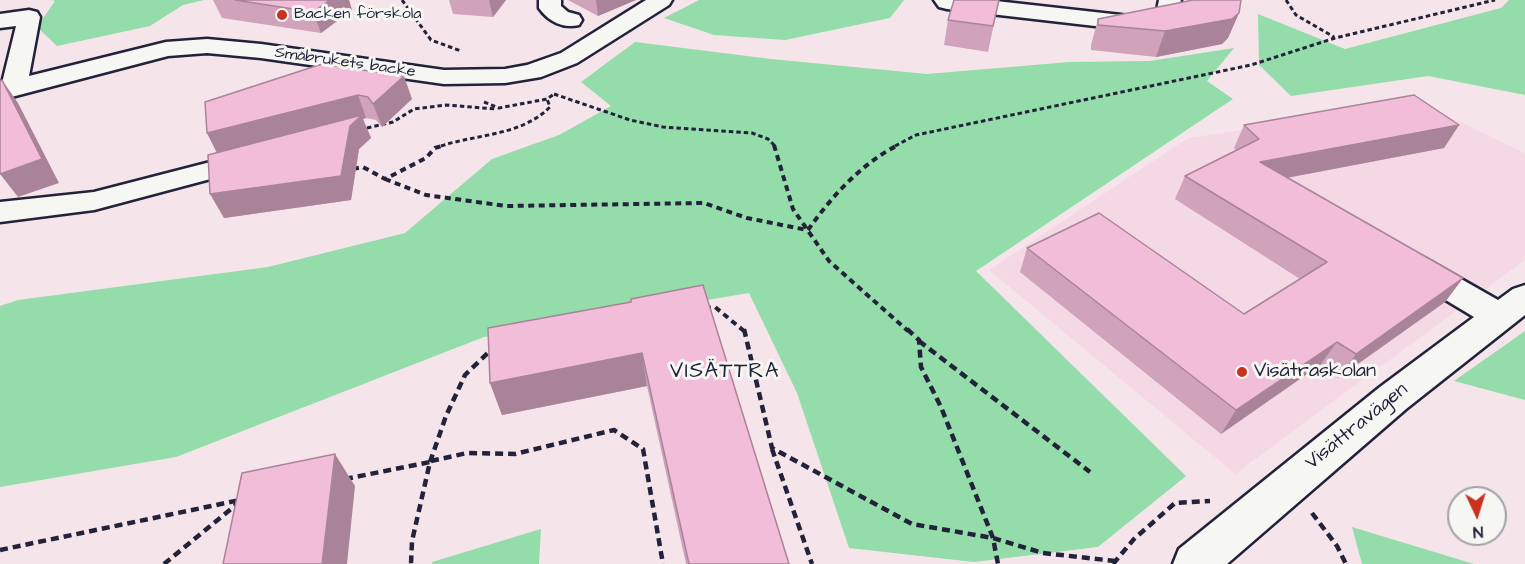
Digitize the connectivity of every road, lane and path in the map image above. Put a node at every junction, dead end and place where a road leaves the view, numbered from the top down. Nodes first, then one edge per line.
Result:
1 (402, 0) edge
2 (550, 0) edge
3 (661, 0) edge
4 (945, 0) edge
5 (1170, 0) edge
6 (1286, 0) edge
7 (1495, 0) edge
8 (571, 20) dead end
9 (0, 21) edge
10 (1335, 38) junction
11 (444, 77) junction
12 (7, 89) edge
13 (554, 94) dead end
14 (547, 99) dead end
15 (499, 108) dead end
16 (367, 128) dead end
17 (277, 152) edge
18 (351, 169) dead end
19 (385, 179) junction
20 (0, 212) edge
21 (808, 230) junction
22 (1388, 251) edge
23 (1512, 307) edge
24 (697, 308) edge
25 (919, 340) junction
26 (496, 345) edge
27 (772, 448) junction
28 (430, 462) junction
29 (1090, 472) dead end
30 (336, 481) edge
31 (242, 500) junction
32 (1212, 501) dead end
33 (1308, 508) dead end
34 (240, 511) edge
35 (993, 538) junction
36 (0, 550) edge
37 (1114, 562) edge
38 (164, 564) edge
39 (411, 564) edge
40 (663, 564) edge
41 (812, 564) edge
42 (998, 564) edge
43 (1195, 564) edge
44 (1346, 564) edge

1 - 11 path
2 - 8 street
3 - 11 street, Småbrukets backe
4 - 5 street
6 - 10 path
7 - 10 path
9 - 12 street, Småbrukets backe
10 - 21 path
11 - 12 street, Småbrukets backe
13 - 21 path
14 - 19 path
15 - 16 path
17 - 20 street
18 - 19 path
19 - 21 path
21 - 25 path
22 - 23 street
23 - 43 street, Visättravägen
24 - 27 path
25 - 29 path
25 - 35 path
26 - 28 path
27 - 35 path
27 - 41 path
28 - 30 path
28 - 39 path
28 - 40 path
31 - 34 path
31 - 36 path
31 - 38 path
32 - 37 path
33 - 44 path
35 - 37 path
35 - 42 path

